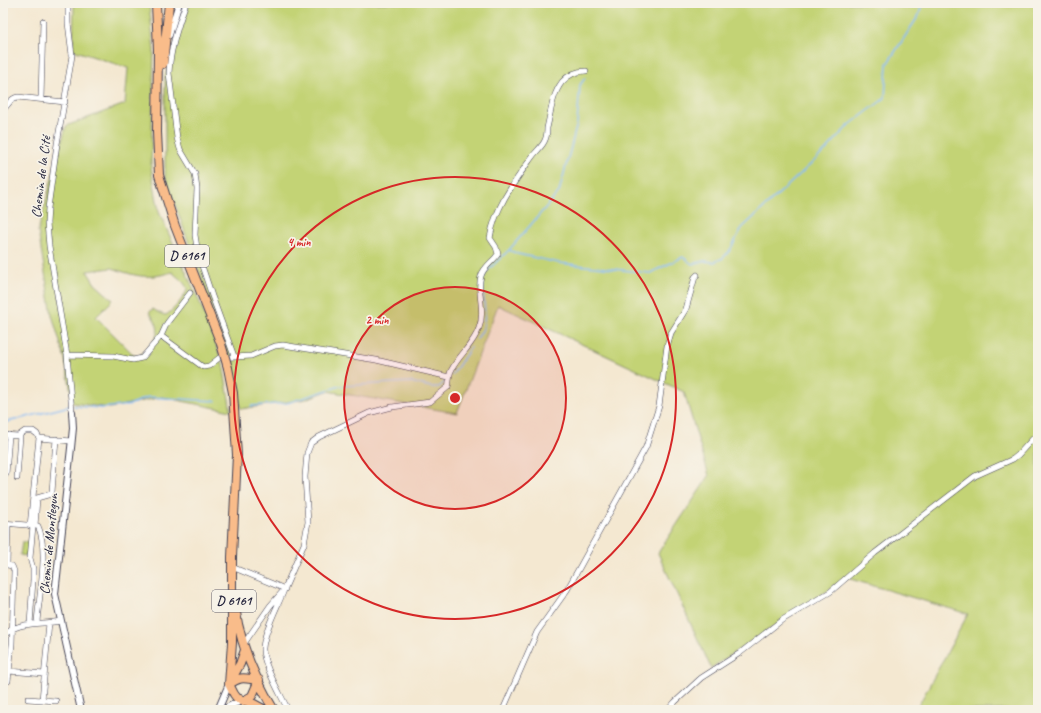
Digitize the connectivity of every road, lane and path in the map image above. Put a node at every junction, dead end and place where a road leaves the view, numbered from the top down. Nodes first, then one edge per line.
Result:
1 (68, 3) edge
2 (156, 3) edge
3 (169, 3) edge
4 (178, 3) edge
5 (186, 3) edge
6 (43, 21) dead end
7 (162, 68) junction
8 (586, 71) dead end
9 (41, 99) junction
10 (65, 102) junction
11 (158, 106) junction
12 (3, 109) edge
13 (697, 275) dead end
14 (190, 293) dead end
15 (202, 294) junction
16 (212, 296) junction
17 (208, 311) junction
18 (161, 336) junction
19 (67, 355) junction
20 (234, 356) junction
21 (449, 378) junction
22 (71, 402) joint
23 (72, 412) joint
24 (1038, 433) edge
25 (6, 435) edge
26 (20, 435) junction
27 (39, 438) junction
28 (56, 439) junction
29 (72, 441) junction
30 (6, 474) dead end
31 (17, 478) dead end
32 (5, 524) edge
33 (34, 526) junction
34 (232, 557) junction
35 (5, 564) edge
36 (232, 567) junction
37 (285, 589) junction
38 (62, 621) junction
39 (37, 622) junction
40 (49, 623) junction
41 (30, 624) junction
42 (11, 628) junction
43 (4, 635) edge
44 (244, 647) junction
45 (9, 671) junction
46 (44, 674) junction
47 (259, 680) junction
48 (8, 681) dead end
49 (229, 684) junction
50 (28, 699) dead end
51 (42, 700) junction
52 (56, 701) dead end
53 (244, 701) junction
54 (81, 710) edge
55 (218, 710) edge
56 (223, 710) edge
57 (265, 710) edge
58 (274, 710) edge
59 (288, 710) edge
60 (503, 710) edge
61 (668, 710) edge

1 - 10 street, Chemin de la Cité
2 - 11 main road, D 6161
3 - 7 main road, D 6161
4 - 7 street
5 - 16 street
6 - 9 street
7 - 11 main road, D 6161
8 - 21 street
9 - 10 street
9 - 12 street
10 - 19 street, Chemin de la Cité
11 - 15 main road, D 6161
13 - 60 street
14 - 18 street
15 - 16 street
15 - 17 main road, D 6161
16 - 17 street
16 - 20 street
17 - 34 main road, D 6161, bridge
18 - 19 street
18 - 20 street
19 - 22 street, Chemin de la Cité
20 - 21 street
21 - 37 street
22 - 23 street, Chemin de Montlegun
23 - 29 street, Chemin de Montlegun
24 - 61 street
25 - 26 street
25 - 30 street
26 - 27 street
26 - 31 street
27 - 28 street
27 - 33 street
28 - 29 street
28 - 33 street
29 - 38 street, Chemin de Montlegun
32 - 33 street
32 - 35 street
33 - 39 street
33 - 41 street
34 - 36 main road, D 6161
34 - 49 main road
35 - 42 street
36 - 37 street
36 - 44 main road, D 6161
37 - 44 street
37 - 59 street
38 - 40 street
38 - 54 street, Chemin de Montlegun
39 - 40 street
39 - 41 street
40 - 46 street
41 - 42 street
42 - 43 street
42 - 45 street
44 - 47 main road, D 6161
44 - 49 main road
45 - 46 street
45 - 48 street
46 - 51 street
47 - 49 main road
47 - 53 main road
47 - 58 main road, D 6161
49 - 53 main road
49 - 55 street
50 - 51 street
51 - 52 street
53 - 56 street
53 - 57 main road

